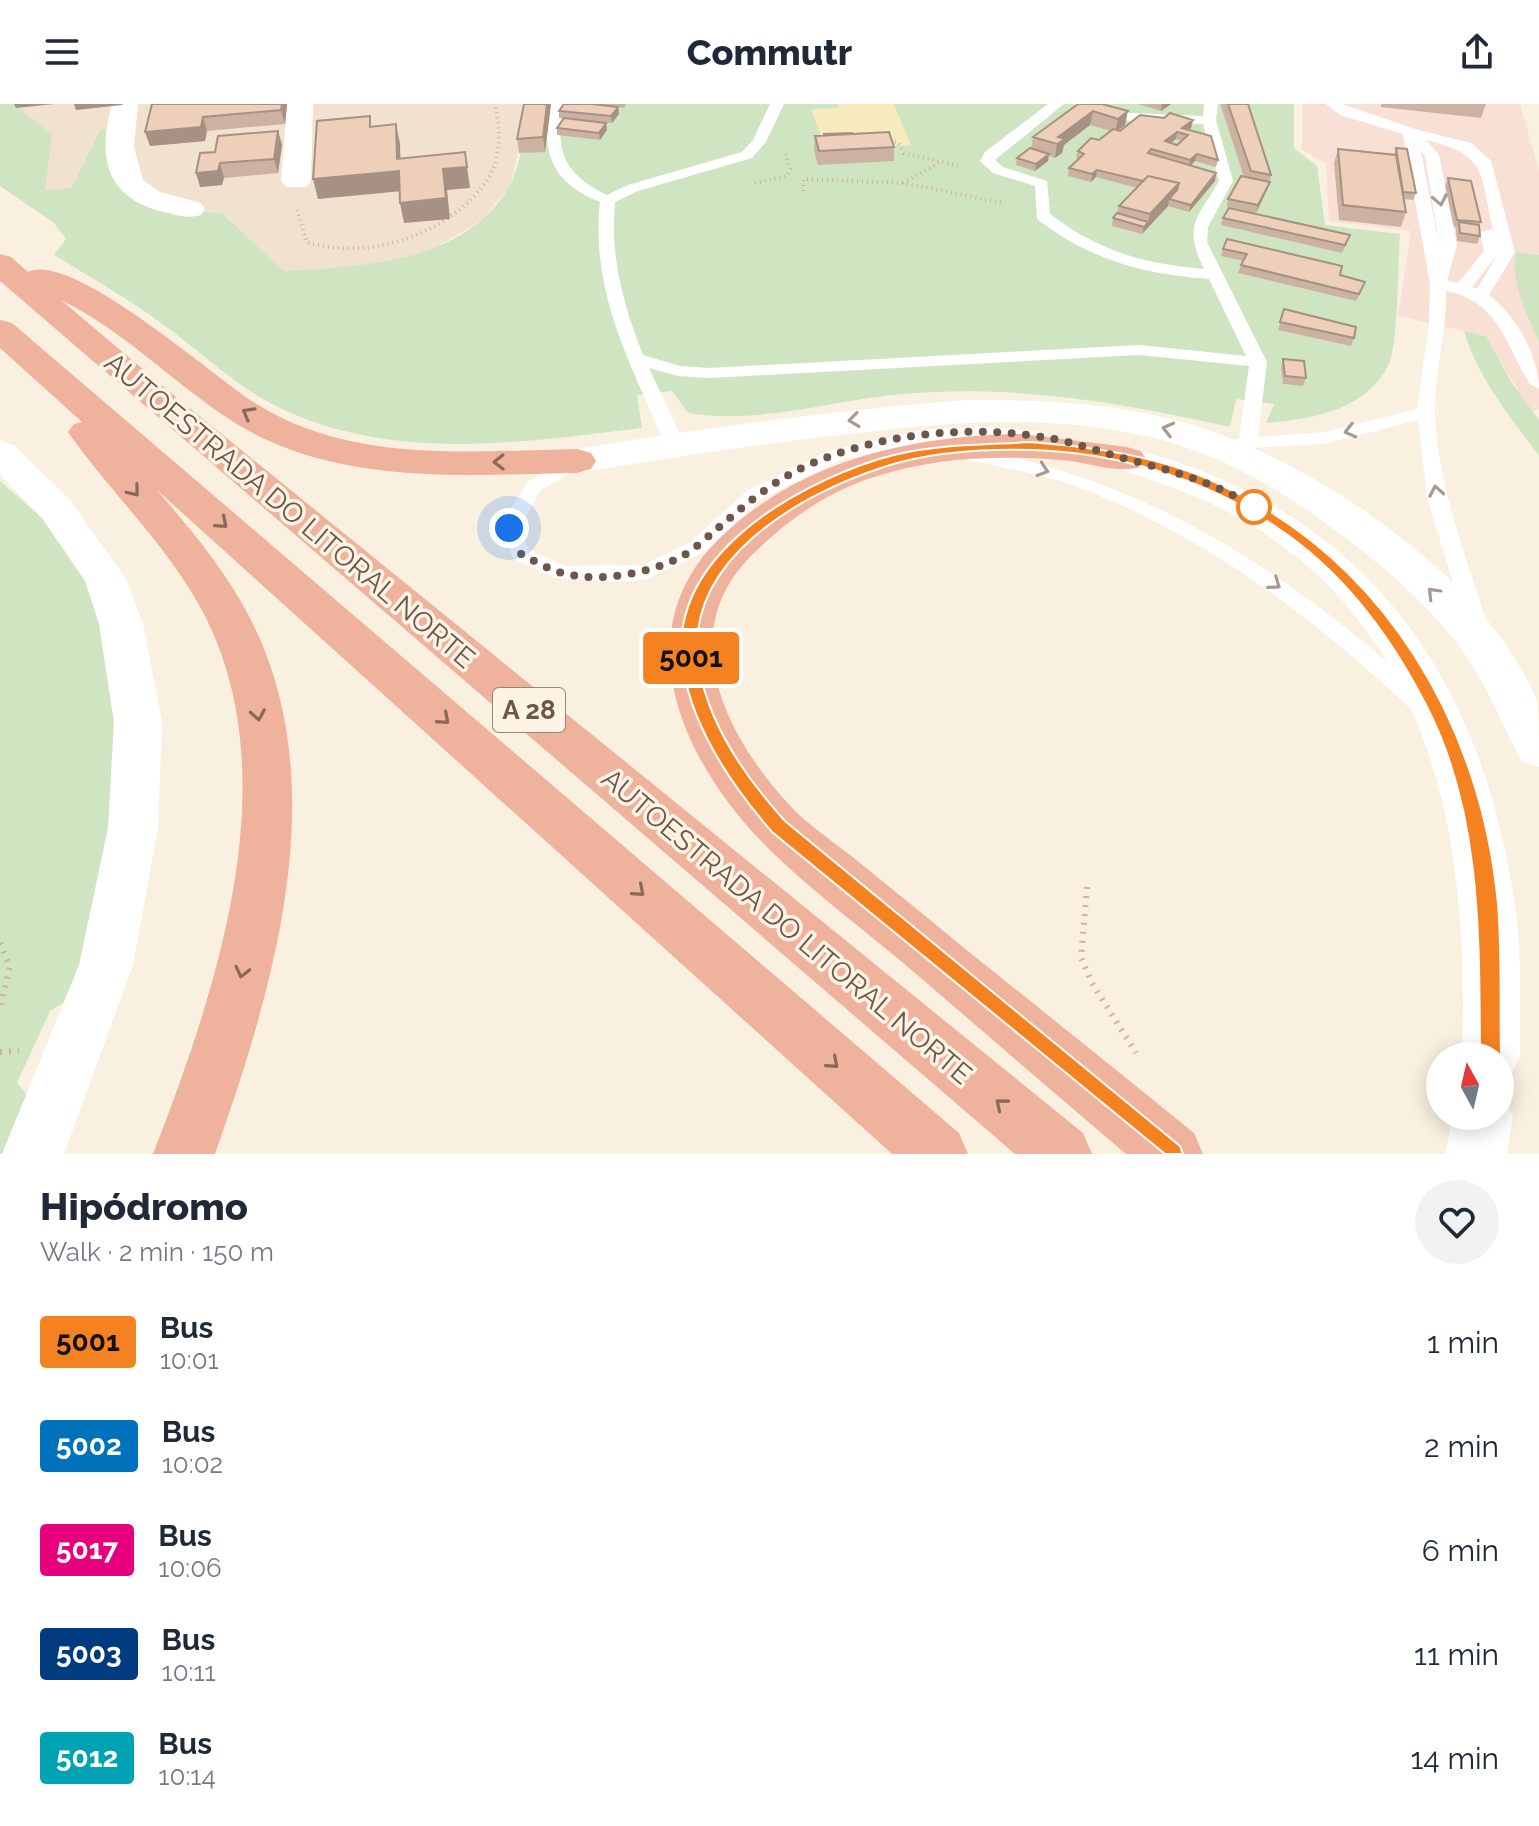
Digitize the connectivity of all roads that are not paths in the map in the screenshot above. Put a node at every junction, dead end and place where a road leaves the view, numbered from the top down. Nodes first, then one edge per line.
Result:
1 (125, 104) edge
2 (300, 104) edge
3 (556, 104) edge
4 (777, 104) edge
5 (1057, 104) edge
6 (1080, 104) edge
7 (1333, 104) edge
8 (1365, 104) edge
9 (1210, 112) edge
10 (1380, 124) junction
11 (1410, 132) junction
12 (1466, 146) junction
13 (296, 181) road end
14 (608, 200) junction
15 (190, 209) dead end
16 (0, 256) edge
17 (0, 264) edge
18 (1214, 275) junction
19 (1438, 284) junction
20 (1463, 288) junction
21 (1482, 294) junction
22 (8, 336) edge
23 (633, 357) junction
24 (1258, 362) junction
25 (1539, 384) edge
26 (1426, 412) junction
27 (675, 445) junction
28 (1234, 445) junction
29 (939, 451) junction
30 (0, 453) edge
31 (1127, 459) junction
32 (577, 461) junction
33 (1483, 646) junction
34 (1452, 746) junction
35 (1539, 749) edge
36 (1491, 1042) edge
37 (1480, 1130) edge
38 (33, 1154) edge
39 (184, 1154) edge
40 (937, 1154) edge
41 (1061, 1154) edge
42 (1172, 1154) edge
43 (1476, 1154) edge

1 - 15 main road
2 - 13 main road
3 - 14 lane
4 - 14 lane
5 - 18 lane
6 - 9 lane
7 - 10 lane
8 - 10 lane
9 - 18 lane
10 - 11 lane
11 - 12 lane
11 - 19 lane
12 - 20 lane
12 - 21 lane
14 - 23 lane
32 -> 16 highway
41 -> 17 highway, AUTOESTRADA DO LITORAL NORTE / A 28
18 - 24 lane
19 - 20 lane
19 - 26 lane
20 - 21 lane
21 - 25 lane
22 -> 39 highway
22 -> 40 highway, AUTOESTRADA DO LITORAL NORTE / A 28
23 - 24 lane
23 - 27 lane
24 - 28 lane
26 -> 28 lane
33 -> 26 lane
28 -> 27 main road
27 - 32 main road
33 -> 28 main road
29 - 31 highway
29 -> 34 lane
29 - 42 highway
30 - 38 main road
31 - 32 lane
31 - 34 main road
33 - 35 main road
34 - 36 main road
37 - 43 main road

